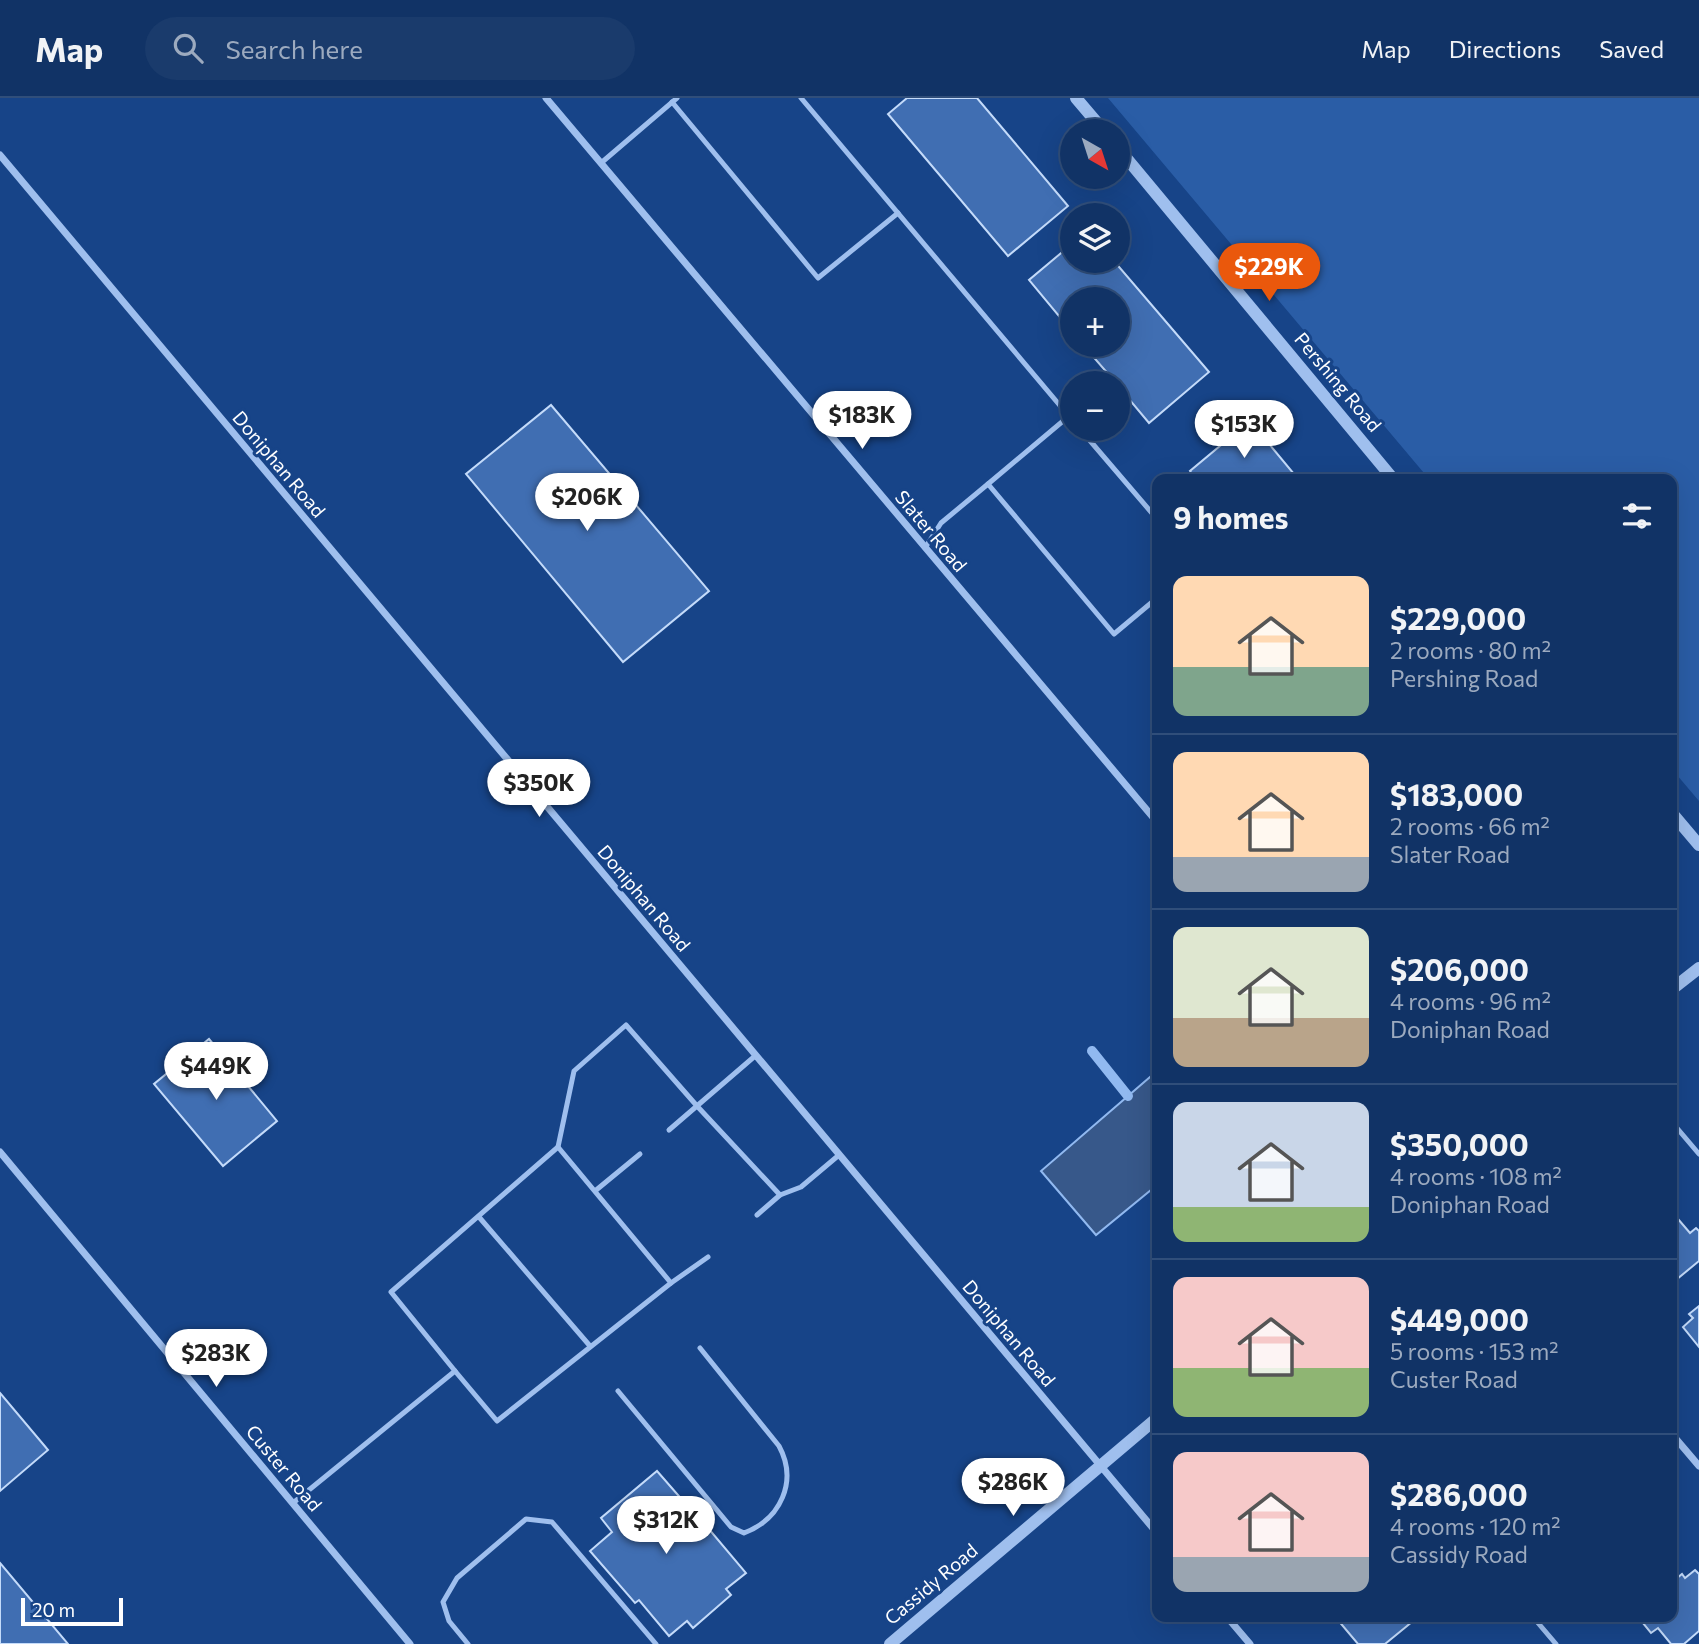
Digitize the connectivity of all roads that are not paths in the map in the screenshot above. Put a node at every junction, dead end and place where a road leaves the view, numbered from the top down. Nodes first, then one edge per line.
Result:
1 (546, 98) edge
2 (801, 98) edge
3 (1076, 98) edge
4 (675, 100) edge
5 (1094, 119) edge
6 (0, 155) edge
7 (1130, 162) edge
8 (601, 163) junction
9 (898, 213) junction
10 (1060, 405) edge
11 (1060, 427) edge
12 (1090, 441) edge
13 (1389, 474) edge
14 (988, 484) junction
15 (1152, 513) edge
16 (925, 548) junction
17 (1152, 602) edge
18 (1152, 816) edge
19 (1677, 819) edge
20 (1699, 845) edge
21 (1699, 968) edge
22 (1677, 985) edge
23 (755, 1056) junction
24 (697, 1106) junction
25 (1677, 1128) edge
26 (669, 1130) dead end
27 (558, 1147) junction
28 (0, 1152) edge
29 (640, 1154) dead end
30 (1699, 1154) edge
31 (839, 1155) junction
32 (596, 1191) junction
33 (780, 1195) junction
34 (757, 1215) dead end
35 (479, 1217) junction
36 (708, 1257) dead end
37 (671, 1283) junction
38 (590, 1346) junction
39 (699, 1348) dead end
40 (455, 1371) junction
41 (618, 1391) dead end
42 (1152, 1422) edge
43 (1677, 1440) edge
44 (1100, 1465) junction
45 (1699, 1466) edge
46 (293, 1503) junction
47 (1152, 1527) edge
48 (1231, 1622) edge
49 (1537, 1622) edge
50 (410, 1644) edge
51 (468, 1644) edge
52 (656, 1644) edge
53 (890, 1644) edge
54 (1250, 1644) edge
55 (1556, 1644) edge

1 - 8 street, Slater Road
2 - 9 lane
3 - 5 street
4 - 8 lane
4 - 9 lane
6 - 23 street, Doniphan Road
7 - 13 street, Pershing Road
8 - 16 street, Slater Road
9 - 10 lane
11 - 14 lane
12 - 15 lane
14 - 16 lane
14 - 17 lane
16 - 18 street, Slater Road
19 - 20 street
21 - 22 street
23 - 24 lane
23 - 31 street, Doniphan Road
24 - 26 lane
24 - 27 lane
24 - 33 lane
25 - 30 lane
27 - 32 lane
27 - 35 lane
28 - 46 street, Custer Road
29 - 32 lane
31 - 33 lane
31 - 44 street, Doniphan Road
32 - 37 lane
33 - 34 lane
35 - 38 lane
35 - 40 lane
36 - 37 lane
37 - 38 lane
38 - 40 lane
39 - 41 lane
40 - 46 lane
42 - 44 street, Cassidy Road
43 - 45 street
44 - 47 street, Doniphan Road
44 - 53 street, Cassidy Road
46 - 50 street, Custer Road
48 - 54 street
49 - 55 lane
51 - 52 lane

